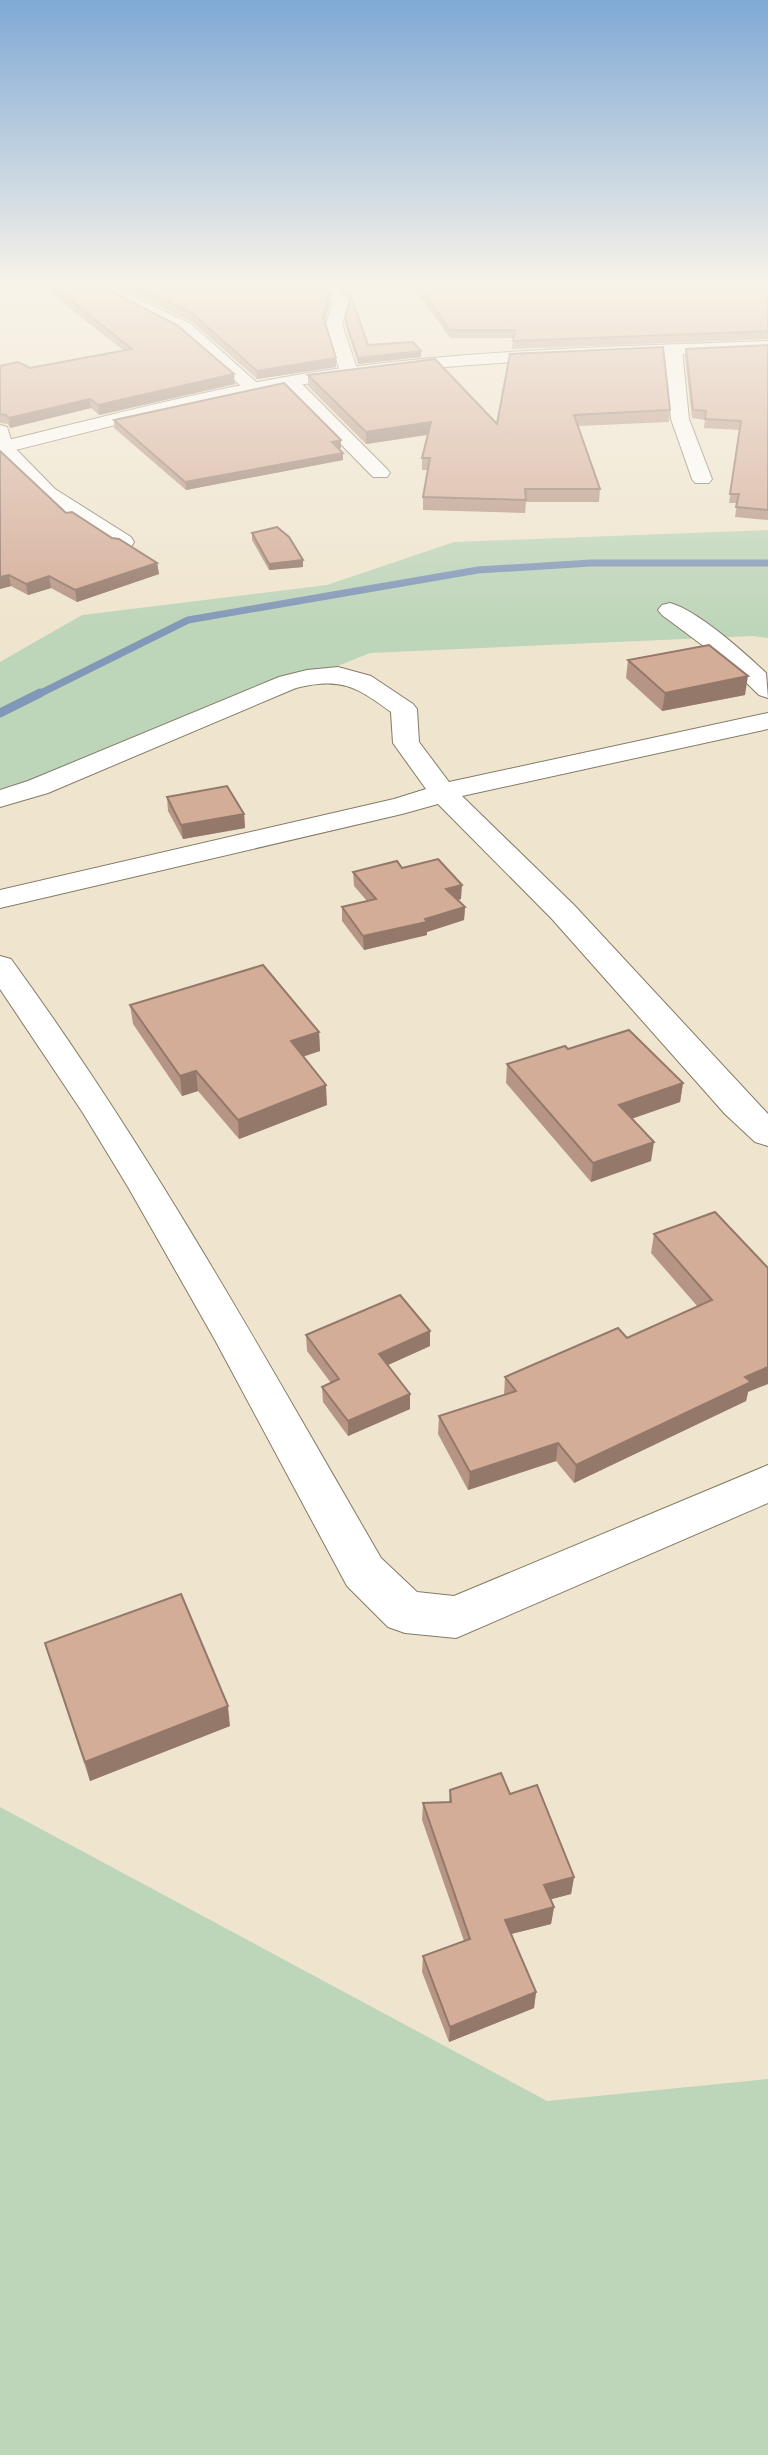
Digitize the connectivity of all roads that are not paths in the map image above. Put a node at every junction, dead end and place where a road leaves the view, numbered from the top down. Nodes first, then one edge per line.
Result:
1 (194, 402) edge
2 (309, 402) edge
3 (678, 402) edge
4 (1, 442) edge
5 (380, 473) dead end
6 (702, 479) dead end
7 (123, 542) edge
8 (670, 610) dead end
9 (768, 690) edge
10 (768, 721) edge
11 (443, 793) junction
12 (0, 799) edge
13 (0, 899) edge
14 (0, 966) edge
15 (768, 1134) edge
16 (768, 1483) edge

1 - 4 main road
2 - 5 main road
3 - 6 main road
4 - 7 main road
8 - 9 main road
10 - 11 main road
11 - 12 main road
11 - 13 main road
11 - 15 main road
14 - 16 main road

